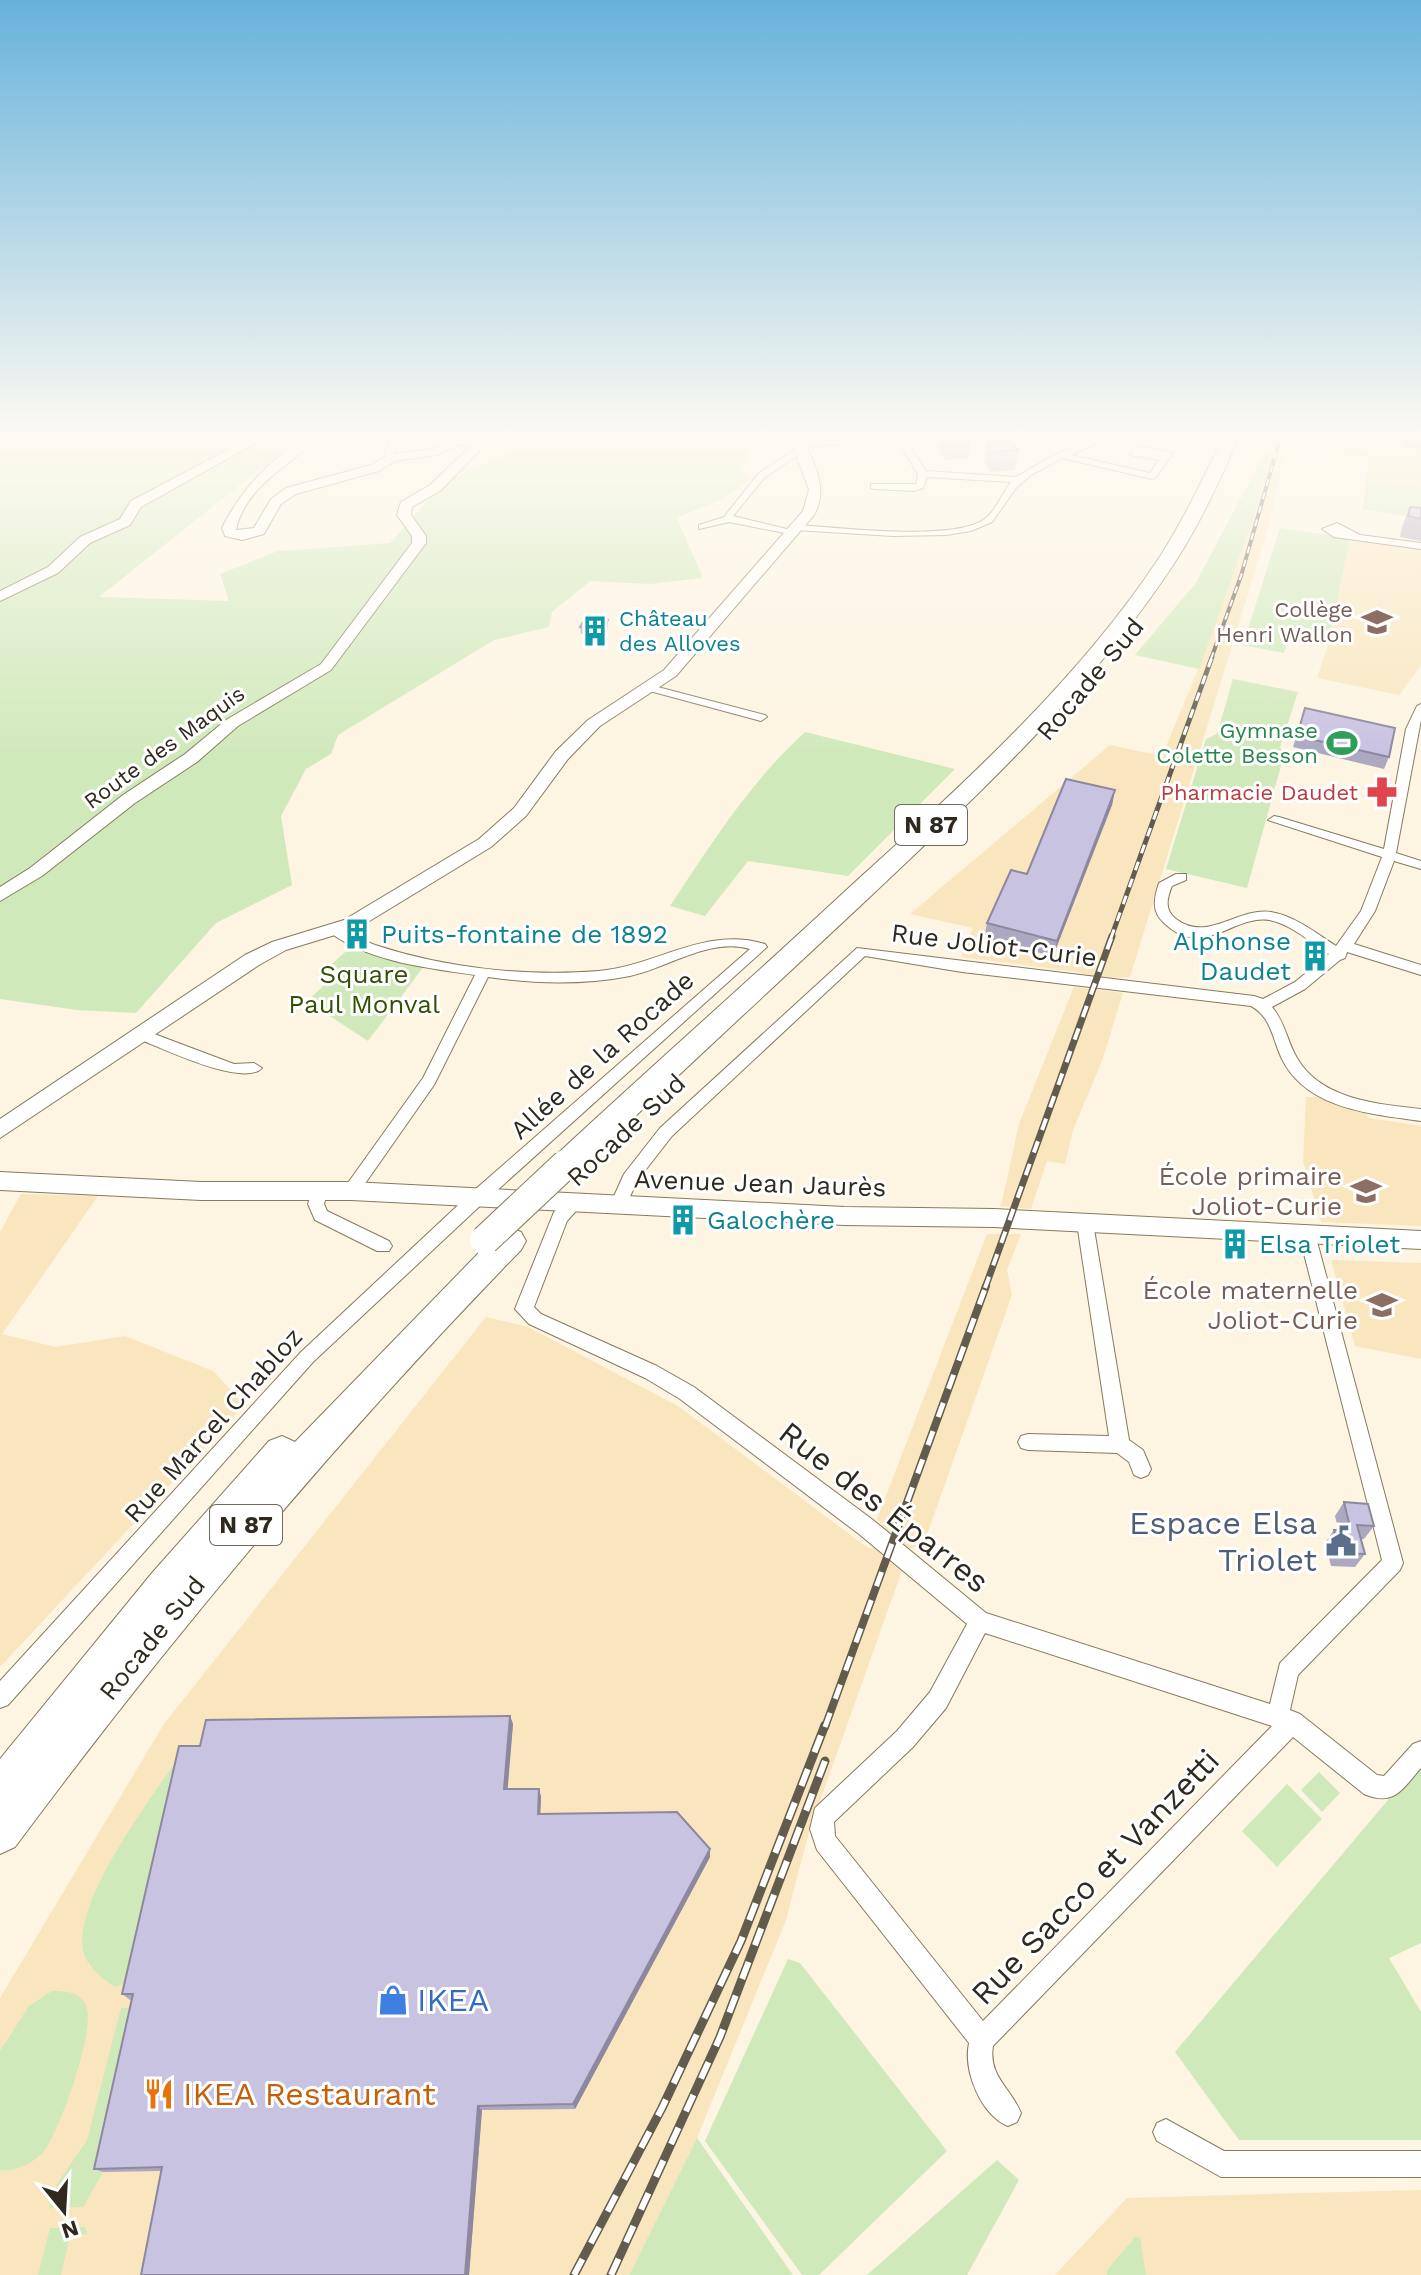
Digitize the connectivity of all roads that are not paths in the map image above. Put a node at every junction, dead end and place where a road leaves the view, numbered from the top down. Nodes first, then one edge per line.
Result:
1 (85, 541) edge
2 (419, 541) edge
3 (784, 541) edge
4 (1179, 541) edge
5 (1195, 541) edge
6 (1390, 541) edge
7 (1421, 546) edge
8 (0, 597) edge
9 (650, 688) junction
10 (1421, 708) edge
11 (761, 717) dead end
12 (1407, 756) junction
13 (1421, 759) edge
14 (1274, 820) dead end
15 (1389, 855) junction
16 (1421, 865) edge
17 (1181, 877) dead end
18 (0, 895) edge
19 (337, 931) junction
20 (1343, 951) junction
21 (1421, 970) edge
22 (483, 973) junction
23 (1264, 1005) junction
24 (141, 1034) junction
25 (254, 1068) dead end
26 (1421, 1115) edge
27 (0, 1130) edge
28 (577, 1164) junction
29 (0, 1181) edge
30 (320, 1190) junction
31 (351, 1191) junction
32 (476, 1199) junction
33 (575, 1203) junction
34 (618, 1205) junction
35 (1085, 1223) junction
36 (1307, 1234) junction
37 (1421, 1240) edge
38 (498, 1241) junction
39 (383, 1246) dead end
40 (1028, 1442) dead end
41 (1120, 1445) junction
42 (1141, 1469) dead end
43 (980, 1621) junction
44 (0, 1697) edge
45 (1285, 1720) junction
46 (1421, 1752) edge
47 (3, 1807) edge
48 (982, 2040) junction
49 (1008, 2113) dead end
50 (1166, 2132) dead end
51 (1421, 2164) edge

1 - 8 main road
2 - 18 main road, Route des Maquis
3 - 9 main road
4 - 28 highway, Rocade Sud / N 87
5 - 28 highway, Rocade Sud / N 87
6 - 7 street
9 - 11 street
9 - 19 main road
10 - 12 street
12 - 13 street
12 - 15 street
14 - 15 street
15 - 16 street
15 - 20 street
17 - 20 street
19 - 22 street
19 - 24 main road
20 - 21 street
20 - 23 street
22 - 31 street
22 - 32 street, Allée de la Rocade
23 - 26 street
23 - 34 street, Rue Joliot-Curie
24 - 25 street
24 - 27 main road
28 - 38 highway, Rocade Sud / N 87
29 - 30 main road, Avenue Jean Jaurès
30 - 31 main road, Avenue Jean Jaurès
30 - 39 street
31 - 32 main road, Avenue Jean Jaurès
32 - 33 main road, Avenue Jean Jaurès
32 - 44 street, Rue Marcel Chabloz
33 - 34 main road, Avenue Jean Jaurès
33 - 43 street, Rue des Éparres
34 - 35 main road, Avenue Jean Jaurès
35 - 36 main road, Avenue Jean Jaurès
35 - 41 street
36 - 37 main road, Avenue Jean Jaurès
36 - 45 street
38 - 47 highway, Rocade Sud / N 87
38 - 47 highway, Rocade Sud / N 87
40 - 41 street
41 - 42 street
43 - 45 street, Rue des Éparres
43 - 48 street, Rue Sacco et Vanzetti
45 - 46 street, Rue des Éparres
45 - 48 street, Rue Sacco et Vanzetti
48 - 49 street
50 - 51 street

